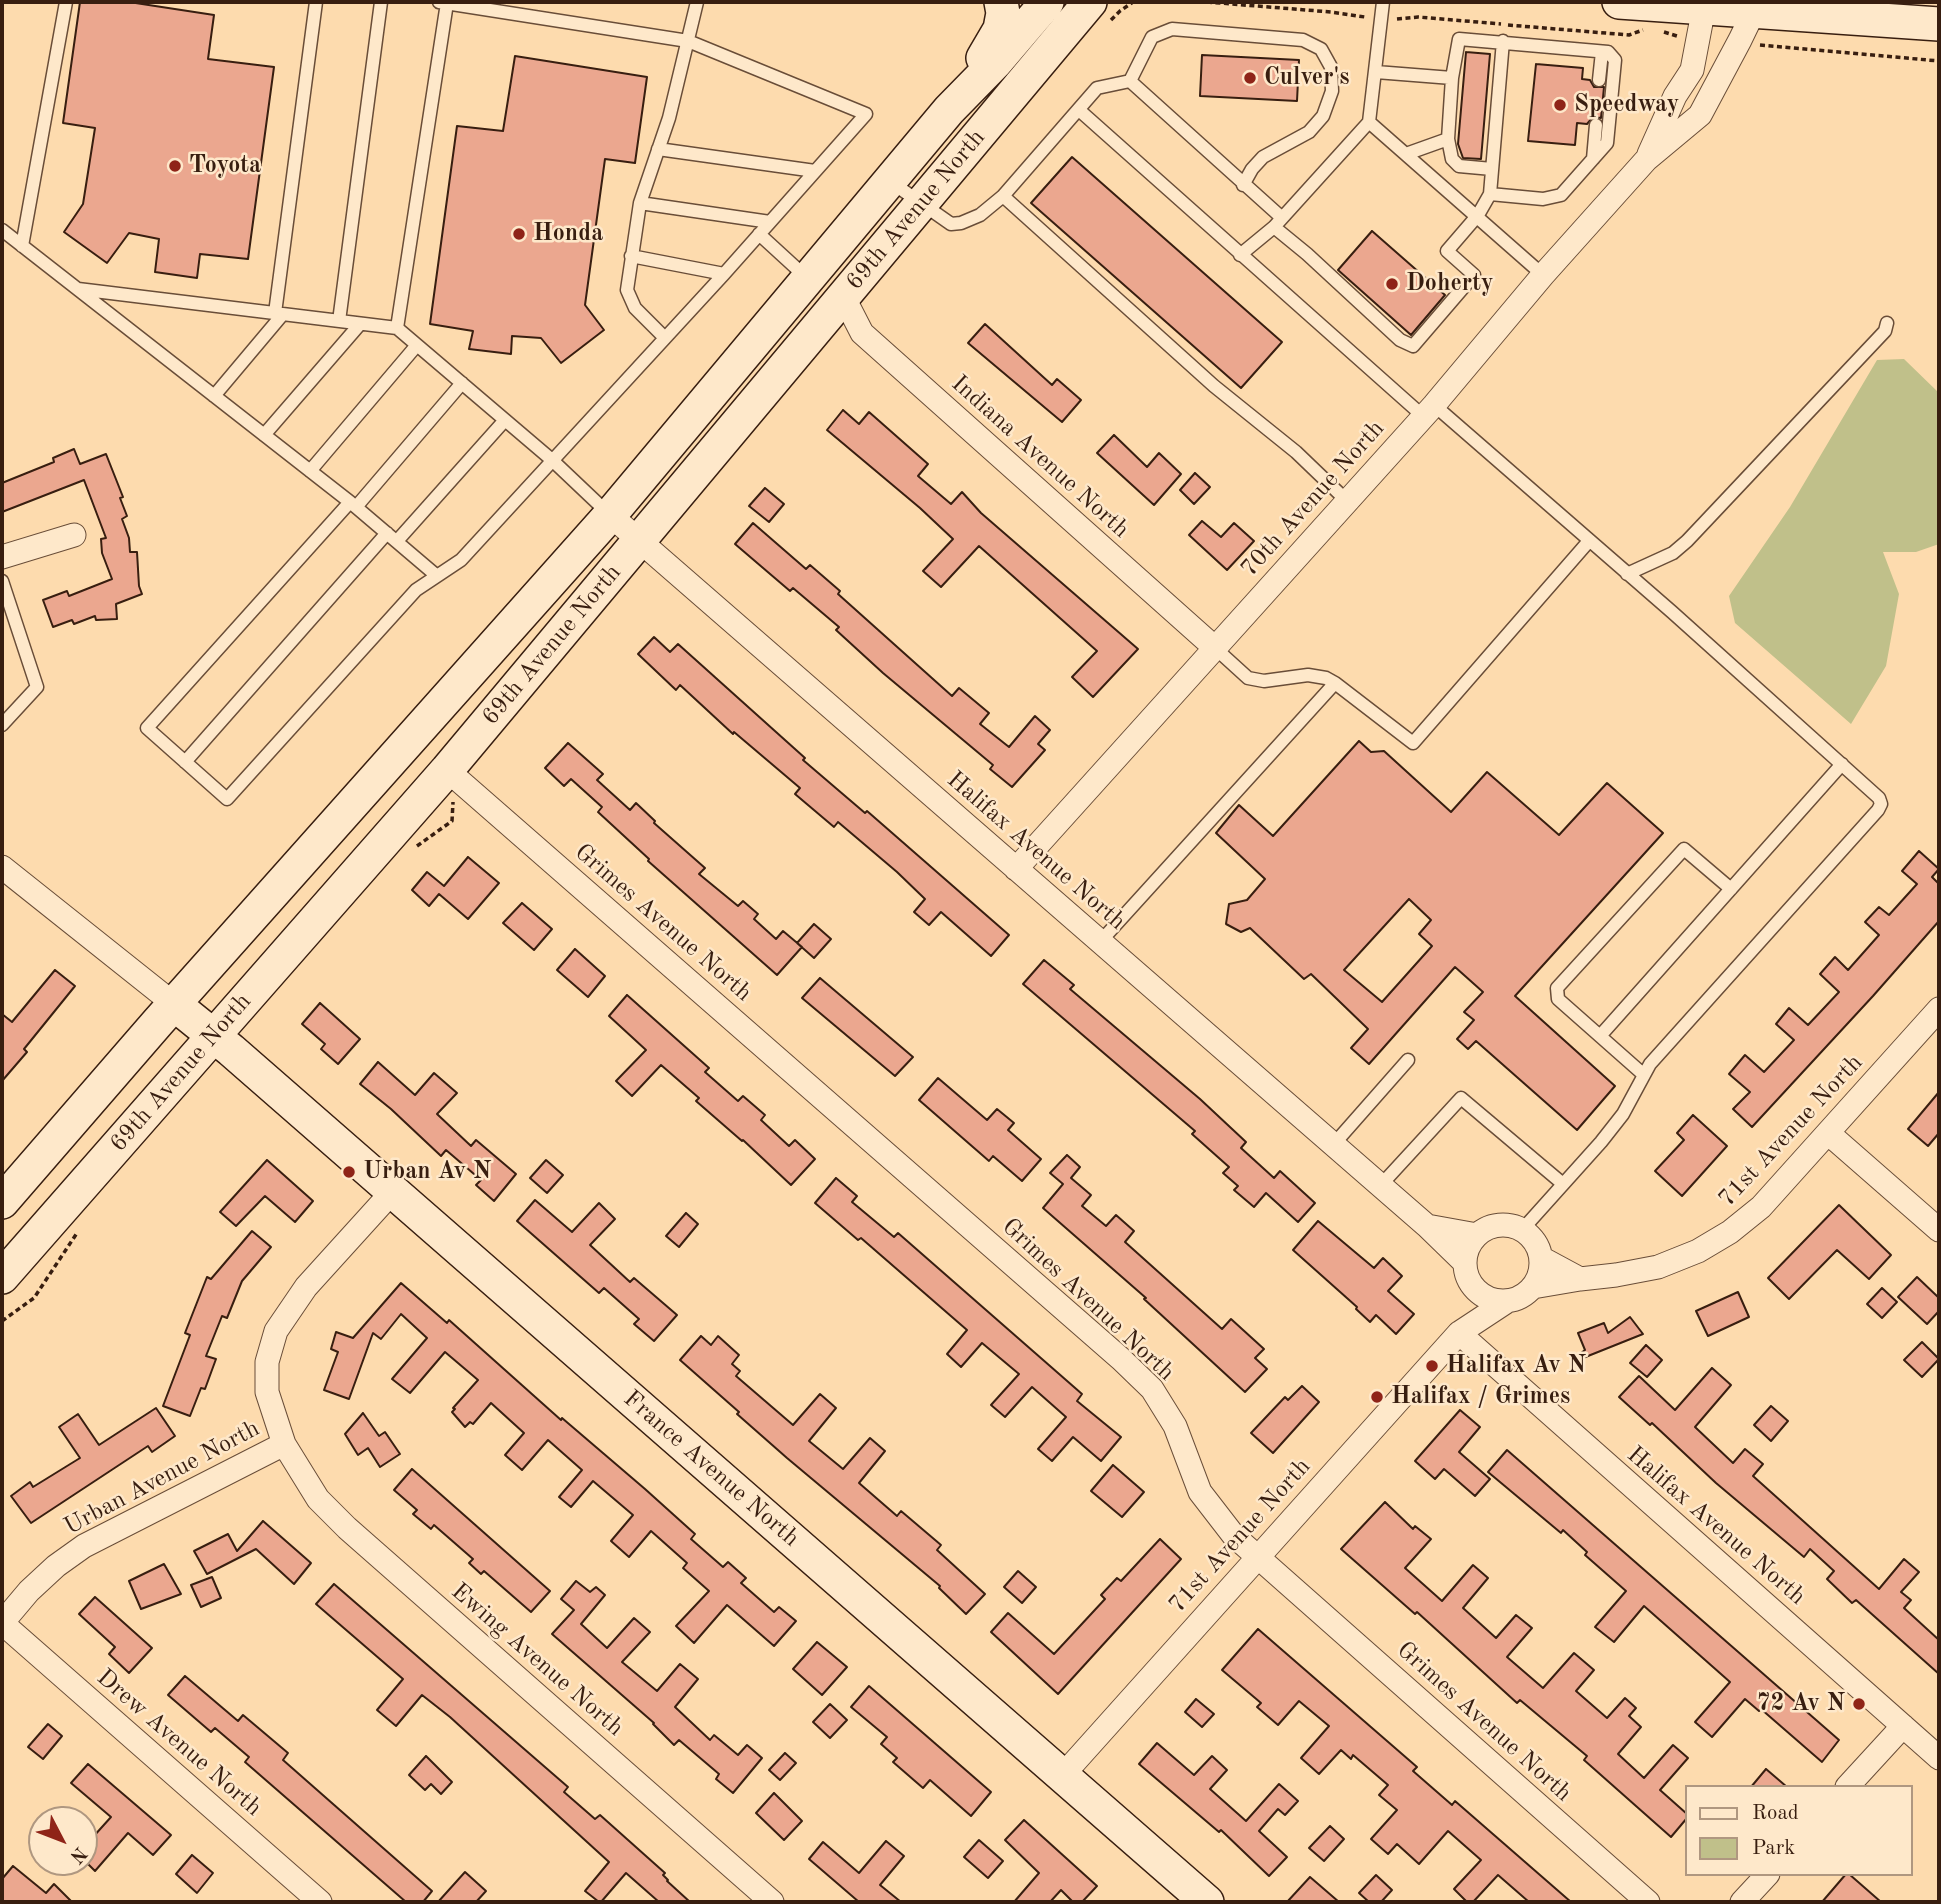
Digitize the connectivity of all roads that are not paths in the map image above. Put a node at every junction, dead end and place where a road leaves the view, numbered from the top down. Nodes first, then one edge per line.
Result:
1 (66, 2) edge
2 (316, 2) edge
3 (381, 2) edge
4 (443, 2) edge
5 (697, 2) edge
6 (1001, 2) edge
7 (1046, 2) edge
8 (1090, 2) edge
9 (1383, 2) edge
10 (1619, 2) edge
11 (1705, 5) edge
12 (1754, 6) edge
13 (1939, 24) edge
14 (688, 41) junction
15 (1503, 41) junction
16 (1602, 52) junction
17 (1376, 72) junction
18 (1457, 73) junction
19 (1599, 80) dead end
20 (1130, 81) junction
21 (949, 110) junction
22 (1079, 110) junction
23 (1369, 122) junction
24 (1596, 125) dead end
25 (1451, 136) junction
26 (657, 149) junction
27 (1406, 154) junction
28 (1593, 159) junction
29 (1646, 160) junction
30 (1492, 169) junction
31 (815, 171) junction
32 (891, 181) junction
33 (1243, 185) junction
34 (1490, 194) junction
35 (1003, 196) junction
36 (640, 203) junction
37 (921, 203) junction
38 (1478, 215) junction
39 (770, 222) junction
40 (1278, 222) junction
41 (2, 230) edge
42 (759, 234) junction
43 (22, 246) junction
44 (1240, 255) junction
45 (631, 256) junction
46 (724, 274) junction
47 (1543, 275) junction
48 (807, 278) junction
49 (76, 289) junction
50 (843, 296) junction
51 (279, 314) junction
52 (339, 321) junction
53 (1887, 323) dead end
54 (360, 324) junction
55 (397, 328) junction
56 (664, 338) junction
57 (417, 345) junction
58 (462, 383) junction
59 (214, 396) junction
60 (1428, 411) junction
61 (505, 420) junction
62 (264, 435) junction
63 (552, 460) junction
64 (310, 471) junction
65 (1346, 500) junction
66 (353, 504) junction
67 (610, 515) junction
68 (74, 535) dead end
69 (392, 537) junction
70 (639, 541) junction
71 (1589, 541) junction
72 (2, 557) edge
73 (1627, 574) junction
74 (438, 576) junction
75 (2, 581) edge
76 (1215, 648) junction
77 (1335, 683) junction
78 (2, 725) edge
79 (185, 762) junction
80 (1842, 764) junction
81 (447, 770) junction
82 (2, 867) edge
83 (1016, 869) junction
84 (1731, 889) junction
85 (1100, 942) junction
86 (174, 1004) junction
87 (1939, 1009) edge
88 (214, 1036) junction
89 (1600, 1036) junction
90 (1408, 1060) dead end
91 (1644, 1075) junction
92 (1828, 1133) junction
93 (1334, 1144) junction
94 (1563, 1184) junction
95 (1381, 1185) junction
96 (393, 1191) junction
97 (2, 1202) edge
98 (1427, 1226) junction
99 (1521, 1230) junction
100 (1939, 1230) edge
101 (1477, 1235) junction
102 (1541, 1258) junction
103 (1464, 1262) junction
104 (2, 1278) edge
105 (1580, 1279) junction
106 (1533, 1287) junction
107 (1473, 1288) junction
108 (1506, 1301) junction
109 (1459, 1334) junction
110 (284, 1444) junction
111 (1257, 1557) junction
112 (2, 1623) edge
113 (1903, 1726) junction
114 (1939, 1758) edge
115 (1062, 1776) junction
116 (1849, 1785) edge
117 (1766, 1876) edge
118 (320, 1902) edge
119 (772, 1902) edge
120 (1207, 1902) edge
121 (1648, 1902) edge
122 (1742, 1902) edge

1 - 43 lane
2 - 51 lane
3 - 52 lane
4 - 14 lane
4 - 55 lane
5 - 14 lane
6 - 21 street
7 - 21 street, 69th Avenue North
8 - 37 street, 69th Avenue North
9 - 17 lane
10 - 11 street
11 - 12 street
11 - 29 street, 70th Avenue North
12 - 13 street
12 - 29 street, 70th Avenue North
14 - 26 lane
14 - 31 lane
15 - 16 lane
15 - 18 lane
15 - 30 lane
16 - 19 lane
16 - 28 lane
17 - 18 lane
17 - 23 lane
18 - 25 lane
20 - 22 lane
20 - 33 lane
20 - 33 lane
21 - 32 street, 69th Avenue North
22 - 35 lane
22 - 44 lane
23 - 27 lane
23 - 40 lane
24 - 28 lane
25 - 27 lane
25 - 30 lane
26 - 31 lane
26 - 36 lane
27 - 38 lane
28 - 34 lane
29 - 47 street, 70th Avenue North
30 - 34 lane
31 - 39 lane
32 - 37 lane
32 - 48 street, 69th Avenue North
33 - 40 lane
34 - 38 lane
35 - 37 lane
35 - 65 lane
36 - 39 lane
36 - 45 lane
37 - 50 street, 69th Avenue North
38 - 40 lane
38 - 47 lane
39 - 42 lane
40 - 44 lane
41 - 43 lane
42 - 46 lane
42 - 48 lane
43 - 49 lane
44 - 60 lane
45 - 46 lane
45 - 56 lane
46 - 56 lane
47 - 60 street, 70th Avenue North
48 - 67 street, 69th Avenue North
49 - 51 lane
49 - 59 lane
50 - 70 street, 69th Avenue North
50 - 76 street, Indiana Avenue North
51 - 52 lane
51 - 59 lane
52 - 54 lane
53 - 73 lane
54 - 55 lane
54 - 62 lane
55 - 57 lane
56 - 63 lane
57 - 58 lane
57 - 64 lane
58 - 61 lane
58 - 66 lane
59 - 62 lane
60 - 65 street, 70th Avenue North
60 - 71 lane
61 - 63 lane
61 - 69 lane
62 - 64 lane
63 - 67 lane
63 - 74 lane
64 - 66 lane
65 - 76 street, 70th Avenue North
66 - 69 lane
66 - 79 lane
67 - 70 street, Halifax Avenue North
67 - 86 street, 69th Avenue North
68 - 72 street
69 - 74 lane
69 - 79 lane
70 - 81 street, 69th Avenue North
70 - 83 street, Halifax Avenue North
71 - 73 lane
71 - 77 lane
73 - 80 lane
74 - 79 lane
75 - 78 lane
76 - 77 lane
76 - 83 street, 70th Avenue North
77 - 85 lane
80 - 84 lane
80 - 91 lane
81 - 88 street, 69th Avenue North
81 - 111 street, Grimes Avenue North
82 - 86 street
83 - 85 street, Halifax Avenue North
84 - 89 lane
84 - 89 lane
85 - 93 street, Halifax Avenue North
86 - 88 street, France Avenue North
86 - 97 street, 69th Avenue North
87 - 92 street, 71st Avenue North
88 - 96 street, France Avenue North
88 - 104 street, 69th Avenue North
89 - 91 lane
90 - 93 lane
91 - 94 lane
92 - 100 street
92 - 105 street, 71st Avenue North
93 - 95 street, Halifax Avenue North
94 - 95 lane
94 - 99 lane
95 - 98 street, Halifax Avenue North
96 - 110 street, Urban Avenue North
96 - 115 street, France Avenue North
98 - 101 street
98 - 103 street, Halifax Avenue North
99 - 101 street
99 - 102 street
101 - 103 street
102 - 105 street
102 - 106 street
103 - 107 street
105 - 106 street, 71st Avenue North
106 - 108 street
107 - 108 street
107 - 109 street, 71st Avenue North
108 - 109 street, 71st Avenue North
109 - 111 street, 71st Avenue North
109 - 113 street, Halifax Avenue North
110 - 112 street, Urban Avenue North
110 - 119 street, Ewing Avenue North
111 - 115 street, 71st Avenue North
111 - 121 street, Grimes Avenue North
112 - 118 street, Drew Avenue North
113 - 114 street, Halifax Avenue North
113 - 116 street
115 - 120 street, France Avenue North
117 - 122 street

